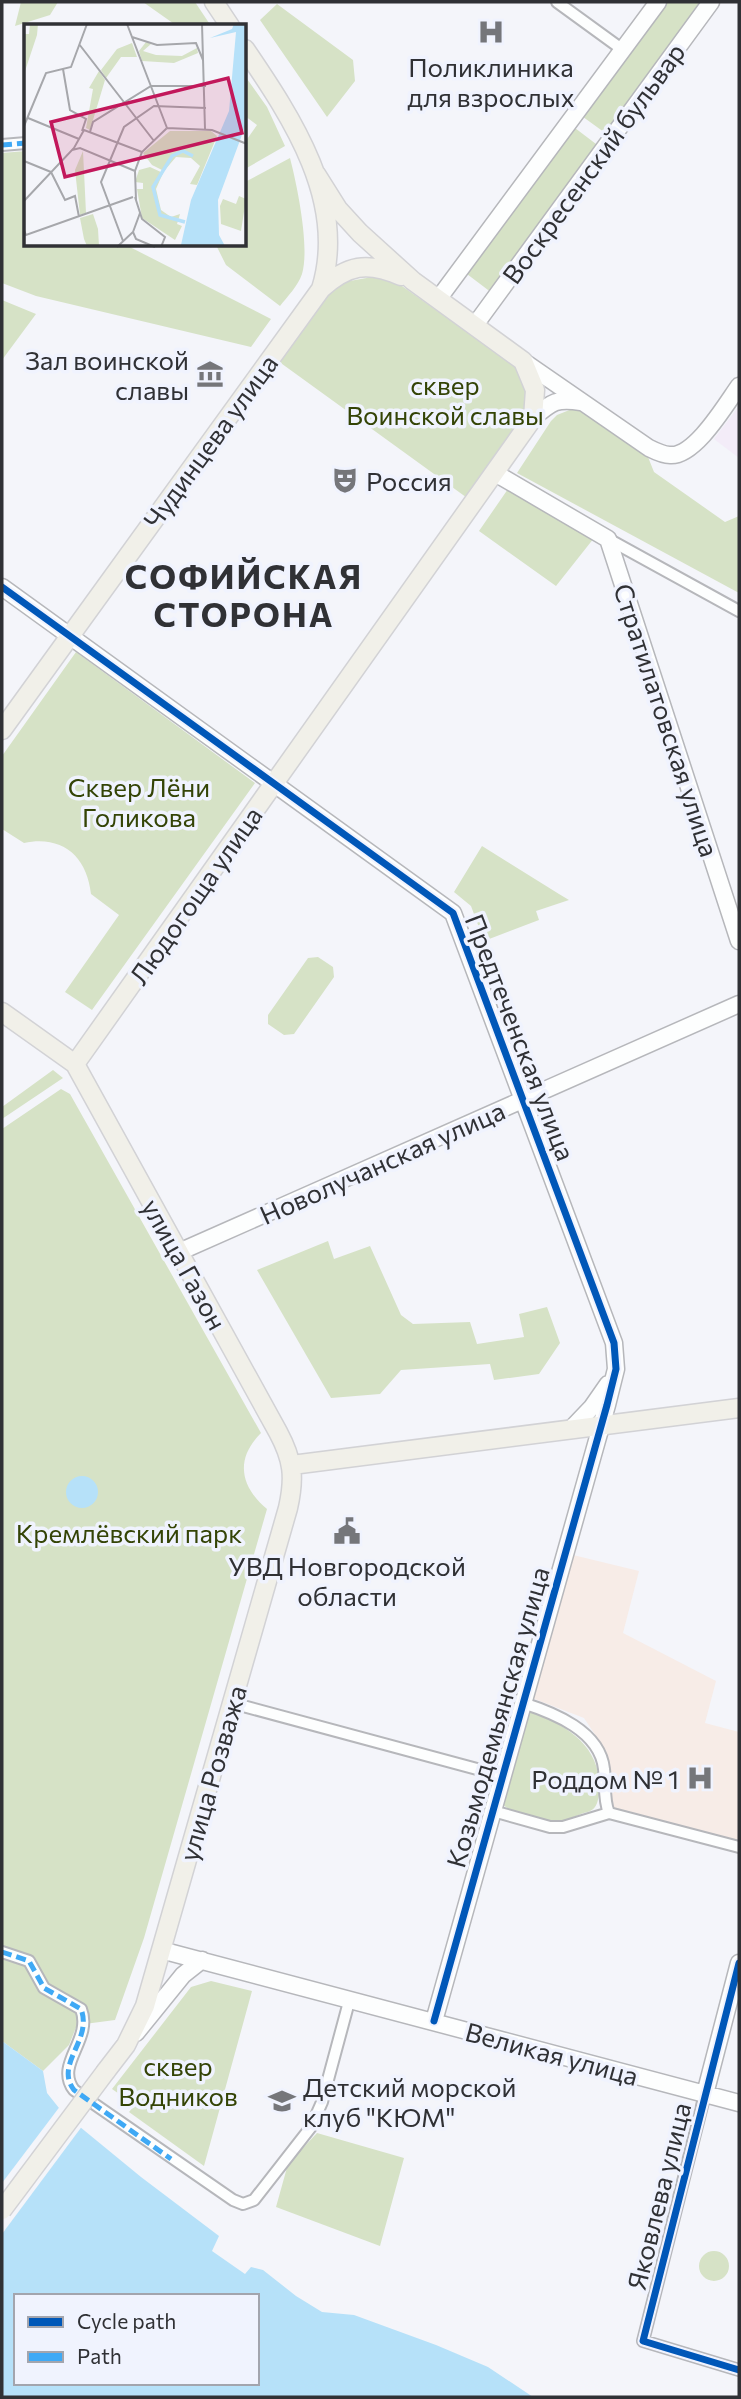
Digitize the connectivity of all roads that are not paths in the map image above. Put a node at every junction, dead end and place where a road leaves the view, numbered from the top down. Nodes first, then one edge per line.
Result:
1 (214, 2) edge
2 (557, 2) edge
3 (658, 2) edge
4 (711, 2) edge
5 (229, 24) edge
6 (623, 50) junction
7 (247, 52) edge
8 (24, 143) edge
9 (2, 145) edge
10 (316, 174) junction
11 (413, 281) junction
12 (321, 289) junction
13 (439, 299) junction
14 (475, 325) junction
15 (523, 361) junction
16 (739, 386) edge
17 (581, 402) junction
18 (533, 418) junction
19 (495, 473) junction
20 (608, 539) junction
21 (2, 587) edge
22 (739, 611) edge
23 (69, 636) junction
24 (2, 730) edge
25 (274, 784) junction
26 (739, 941) edge
27 (739, 1004) edge
28 (2, 1012) edge
29 (75, 1064) junction
30 (523, 1100) junction
31 (179, 1252) junction
32 (616, 1370) junction
33 (739, 1408) edge
34 (601, 1425) junction
35 (571, 1429) junction
36 (292, 1465) junction
37 (232, 1703) junction
38 (523, 1703) junction
39 (503, 1776) junction
40 (493, 1811) junction
41 (609, 1813) junction
42 (739, 1847) edge
43 (161, 1950) junction
44 (2, 1952) edge
45 (202, 1960) junction
46 (739, 1964) edge
47 (350, 1998) junction
48 (435, 2021) junction
49 (126, 2045) junction
50 (705, 2094) junction
51 (739, 2103) edge
52 (2, 2210) edge
53 (739, 2370) edge

1 - 5 main road
2 - 6 street
3 - 6 street, Воскресенский бульвар
4 - 14 street, Воскресенский бульвар
6 - 13 street, Воскресенский бульвар
7 - 10 main road
8 - 9 street
10 - 11 main road
10 - 12 main road, Чудинцева улица
11 - 12 main road, Чудинцева улица
11 - 13 main road
12 - 23 main road, Чудинцева улица
13 - 14 main road
14 - 15 main road
15 - 17 street
15 - 18 main road
16 - 17 street
17 - 18 street, Людогоща улица
18 - 19 main road, Людогоща улица
19 - 20 street
19 - 25 main road, Людогоща улица
20 - 22 street
20 - 26 street, Стратилатовская улица
21 - 23 street, Предтеченская улица
23 - 24 main road, Чудинцева улица
23 - 25 street, Предтеченская улица
25 - 29 main road, Людогоща улица
25 - 30 street, Предтеченская улица
27 - 30 street, Новолучанская улица
28 - 29 main road
29 - 31 main road, улица Газон
30 - 31 street, Новолучанская улица
30 - 32 street, Предтеченская улица
31 - 36 main road, улица Газон
32 - 34 street, Предтеченская улица
32 - 35 street
33 - 34 main road
34 - 35 main road
34 - 38 street, Козьмодемьянская улица
35 - 36 main road
36 - 37 main road, улица Розважа
37 - 39 street
37 - 43 main road, улица Розважа
38 - 39 street, Козьмодемьянская улица
38 - 41 street
39 - 40 street, Козьмодемьянская улица
40 - 41 street
40 - 48 street, Козьмодемьянская улица
41 - 42 street
43 - 45 street, Великая улица
43 - 49 main road, улица Розважа
44 - 47 street
45 - 47 street, Великая улица
45 - 49 street
46 - 50 street, Яковлева улица
47 - 48 street, Великая улица
48 - 50 street, Великая улица
49 - 52 main road, улица Розважа, bridge
50 - 51 street, Великая улица
50 - 53 street, Яковлева улица

